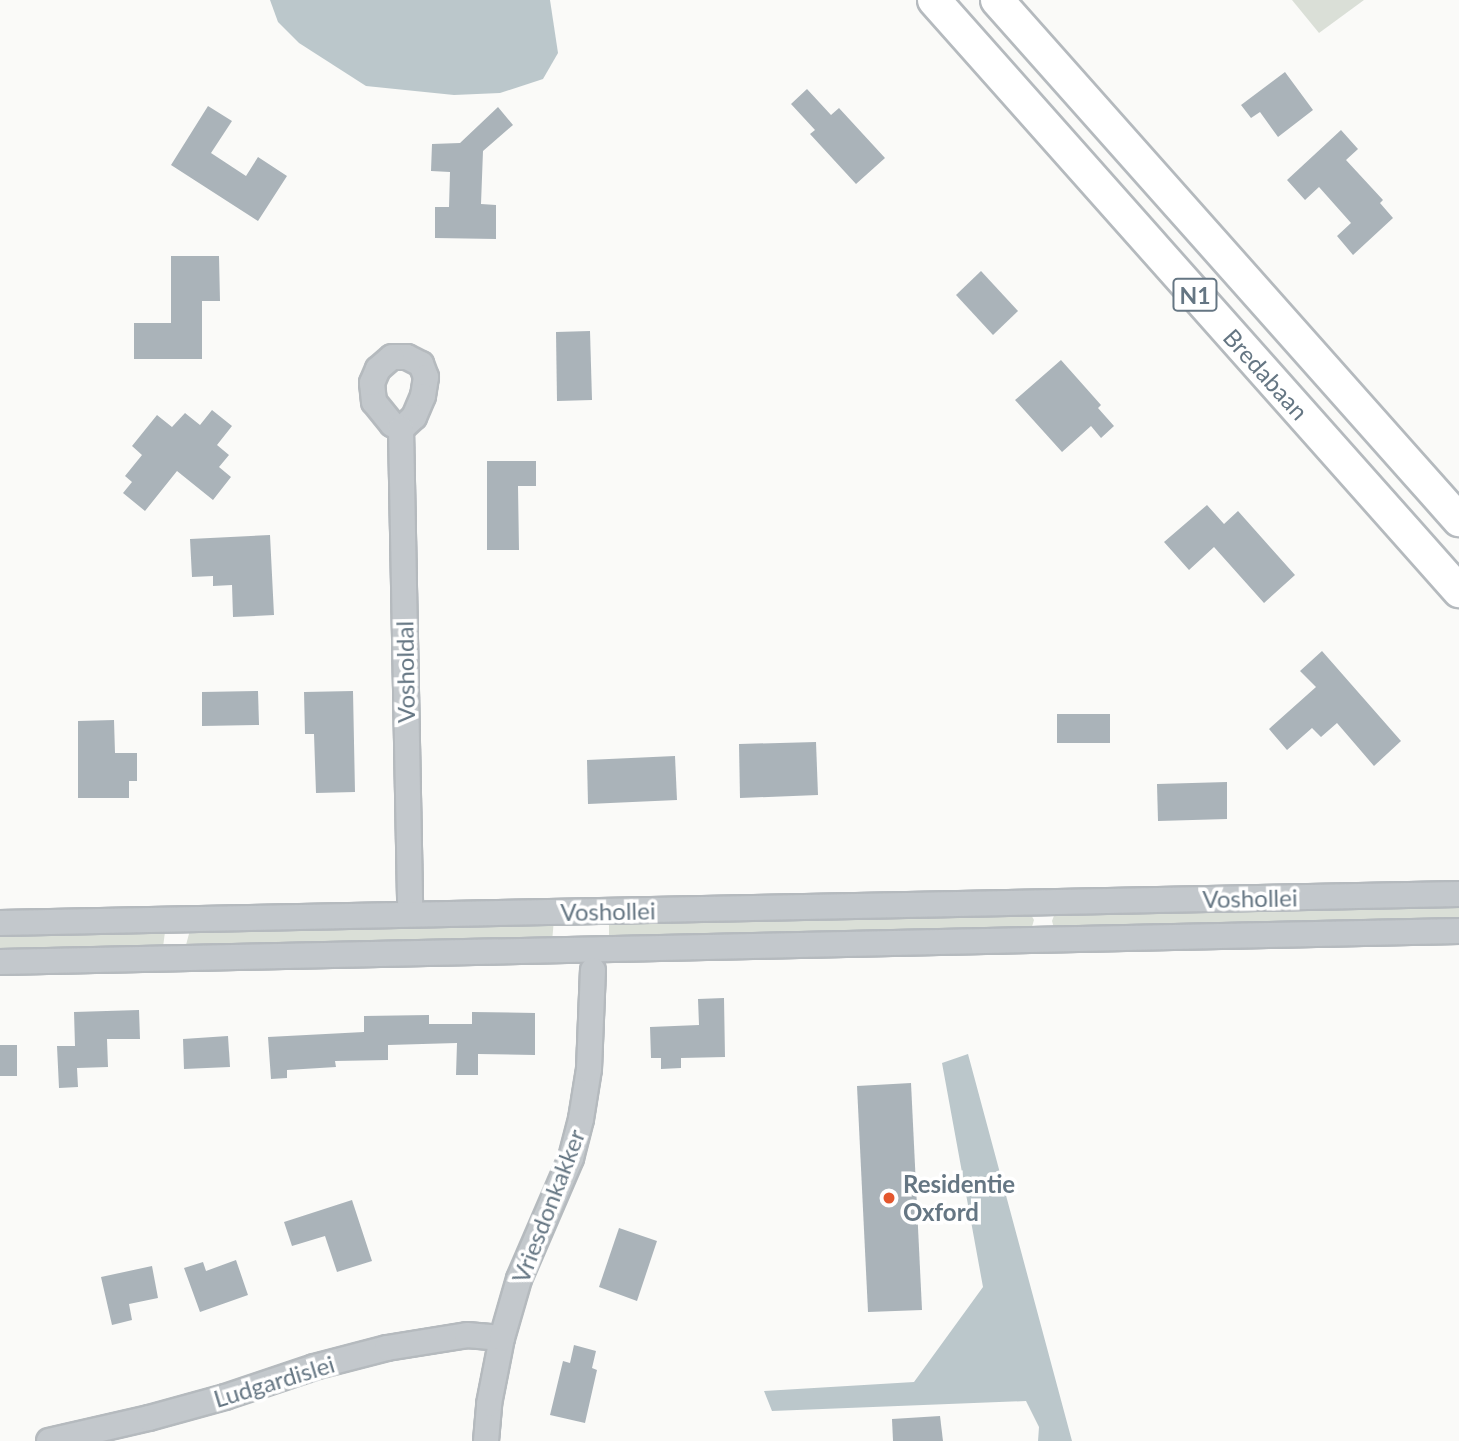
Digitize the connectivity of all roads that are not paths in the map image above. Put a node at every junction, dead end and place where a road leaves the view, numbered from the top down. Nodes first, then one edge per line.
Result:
1 (934, 0) edge
2 (998, 0) edge
3 (401, 429) dead end
4 (1459, 520) edge
5 (1459, 591) edge
6 (1459, 894) edge
7 (1042, 901) junction
8 (410, 914) junction
9 (175, 921) junction
10 (0, 923) edge
11 (1459, 931) edge
12 (1042, 940) junction
13 (175, 958) junction
14 (0, 962) edge
15 (593, 970) dead end
16 (502, 1338) junction
17 (48, 1441) edge
18 (486, 1441) edge

1 - 5 main road, Bredabaan / N1
2 - 4 main road, Bredabaan / N1
3 - 8 street, Vosholdal
6 - 7 street, Voshollei
7 - 8 street, Voshollei
7 - 12 street
8 - 9 street, Voshollei
9 - 10 street, Voshollei
9 - 13 street
11 - 12 street, Voshollei
12 - 13 street, Voshollei
13 - 14 street, Voshollei
15 - 16 street, Vriesdonkakker
16 - 17 street, Ludgardislei
16 - 18 street, Vriesdonkakker

